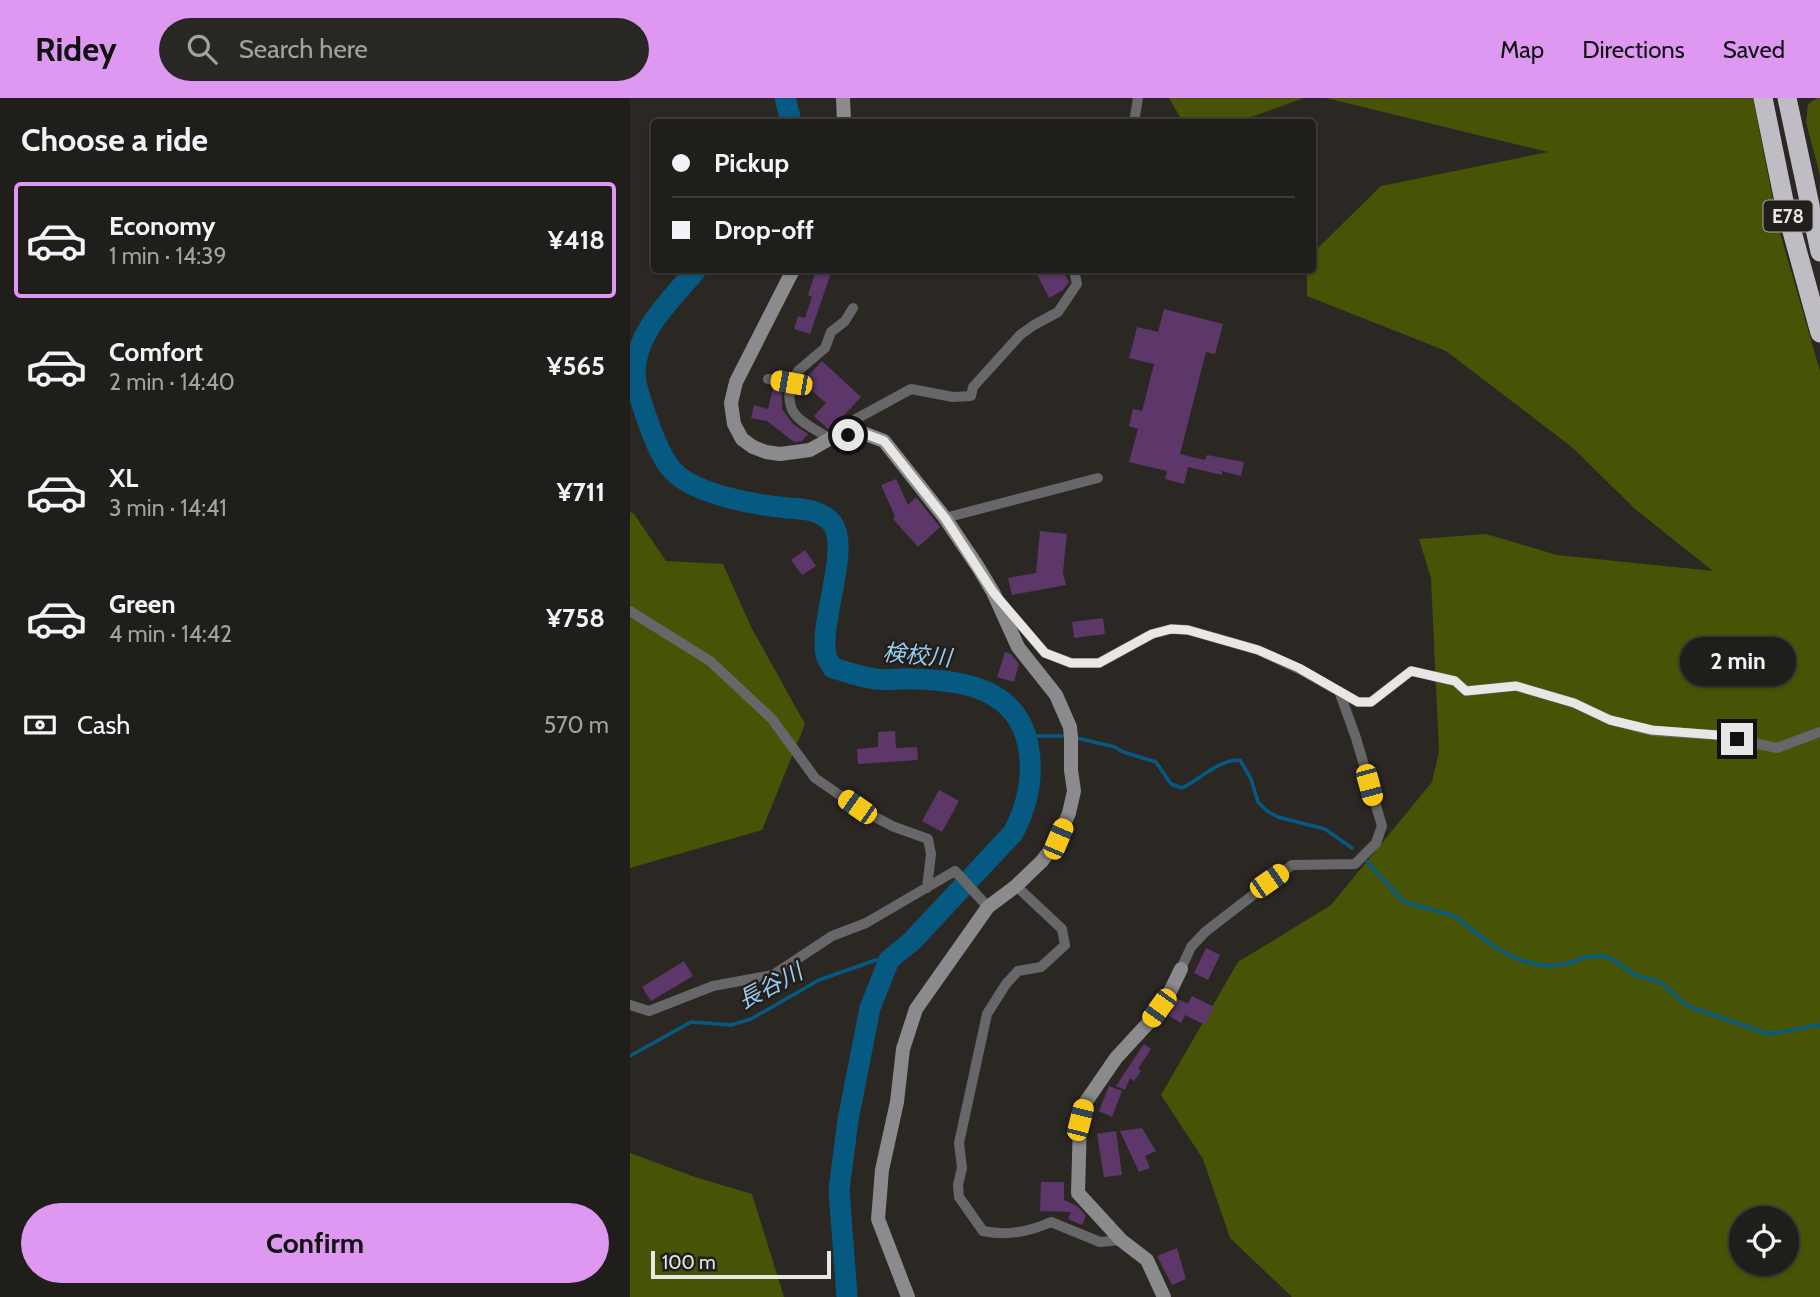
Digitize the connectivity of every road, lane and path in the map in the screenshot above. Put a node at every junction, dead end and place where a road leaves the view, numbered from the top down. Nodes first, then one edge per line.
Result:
1 (843, 98) edge
2 (1138, 98) edge
3 (1763, 98) edge
4 (1787, 98) edge
5 (844, 119) edge
6 (1135, 119) edge
7 (1820, 252) edge
8 (791, 273) edge
9 (1075, 273) edge
10 (853, 308) dead end
11 (1820, 333) edge
12 (768, 379) dead end
13 (791, 383) junction
14 (831, 438) junction
15 (1098, 478) dead end
16 (945, 518) junction
17 (993, 592) junction
18 (630, 611) edge
19 (1339, 691) junction
20 (1820, 732) edge
21 (1016, 886) junction
22 (927, 888) junction
23 (983, 902) junction
24 (1181, 969) joint
25 (630, 1005) edge
26 (1121, 1240) junction
27 (908, 1297) edge
28 (1164, 1297) edge

1 - 5 street
2 - 6 street
3 - 11 highway, E78
4 - 7 highway, E78
8 - 14 street
9 - 14 street
10 - 13 street
12 - 13 street
13 - 14 street
14 - 16 street
15 - 16 street
16 - 17 street
17 - 19 street
17 - 21 street
18 - 22 street
19 - 20 street
19 - 24 street
21 - 23 street
21 - 26 street
22 - 23 street
22 - 25 street
23 - 27 street
24 - 26 street
26 - 28 street

